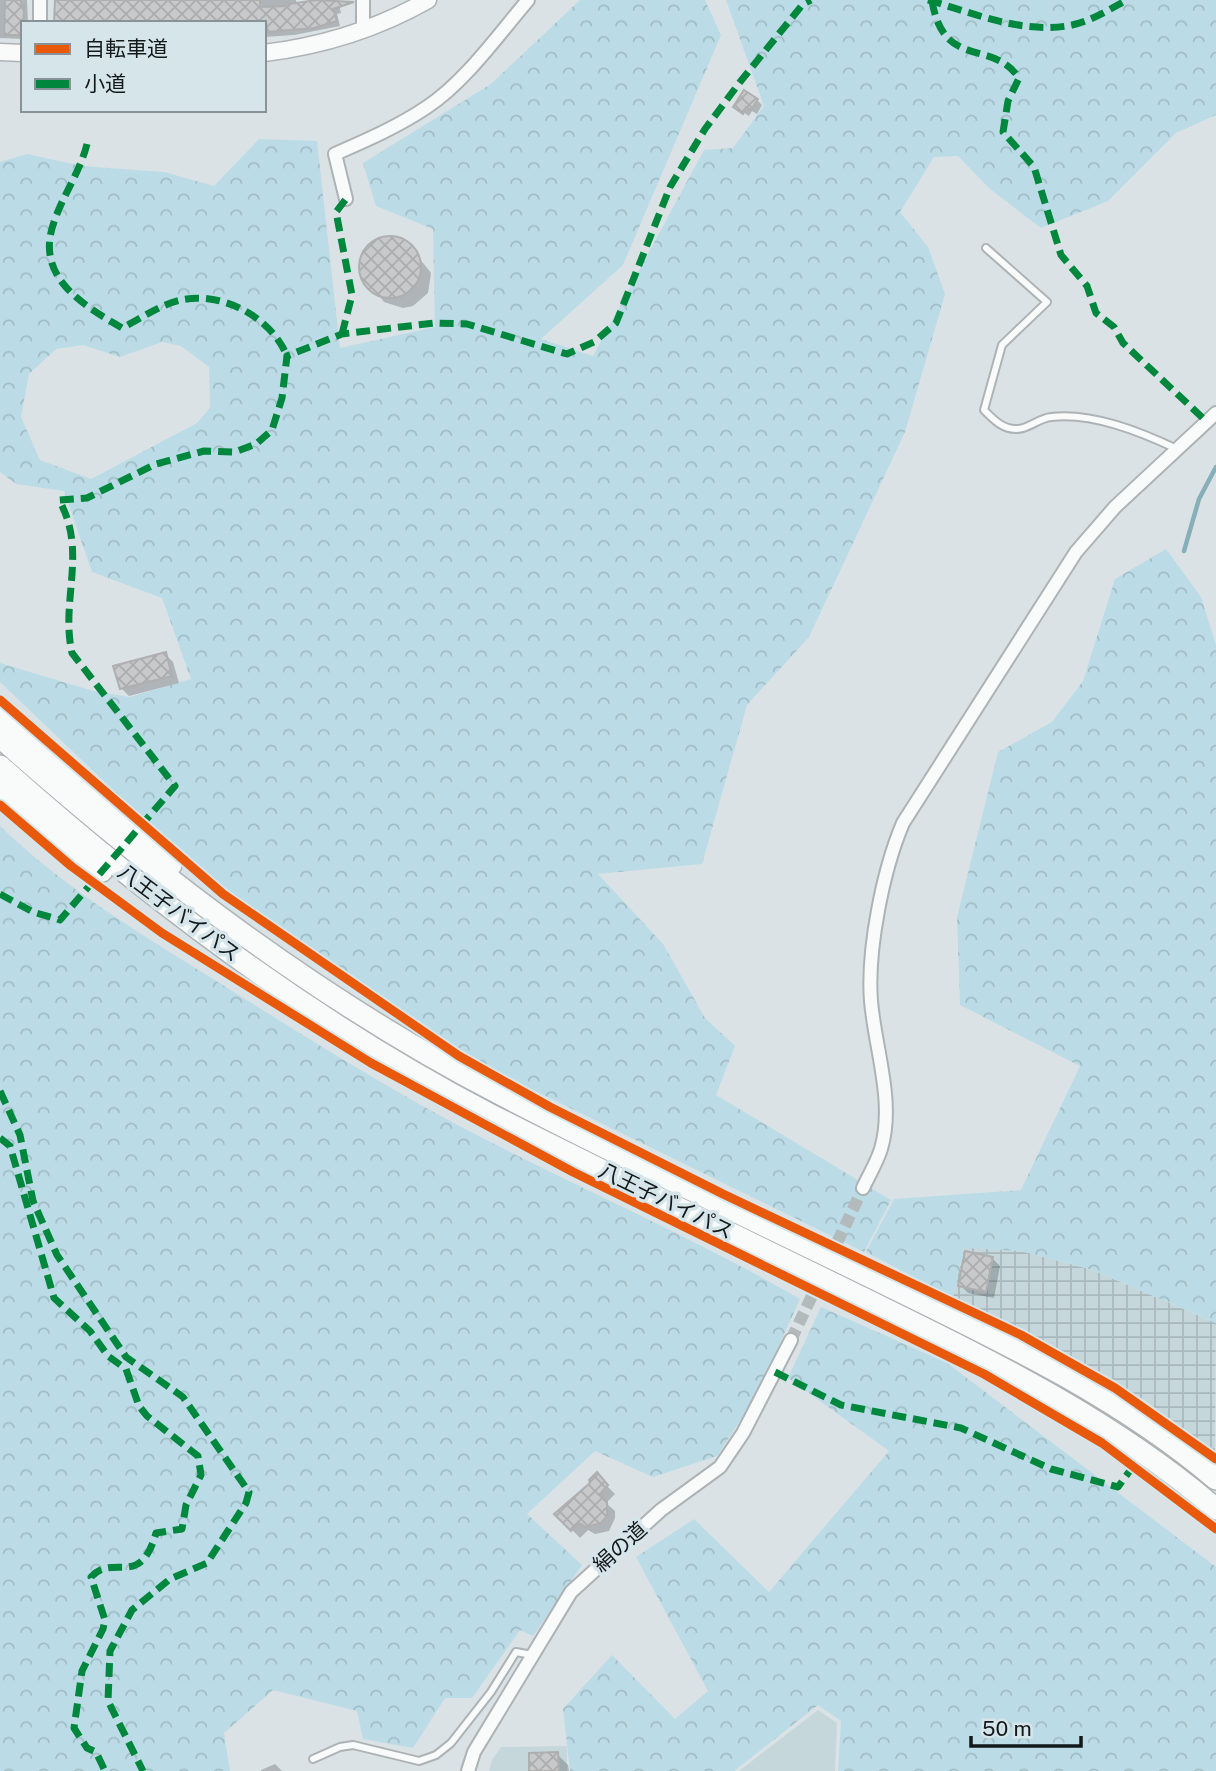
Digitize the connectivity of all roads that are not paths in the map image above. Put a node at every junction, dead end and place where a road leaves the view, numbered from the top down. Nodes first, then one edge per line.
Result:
1 (40, 0) edge
2 (363, 0) edge
3 (428, 0) edge
4 (528, 0) edge
5 (40, 21) edge
6 (363, 31) junction
7 (0, 52) edge
8 (21, 52) edge
9 (266, 53) edge
10 (346, 199) dead end
11 (986, 248) dead end
12 (1216, 413) edge
13 (1177, 449) junction
14 (0, 713) edge
15 (0, 737) edge
16 (0, 766) edge
17 (0, 789) edge
18 (202, 932) junction
19 (296, 972) junction
20 (863, 1188) tunnel mouth
21 (791, 1340) tunnel mouth
22 (1216, 1479) edge
23 (1216, 1508) edge
24 (532, 1655) junction
25 (313, 1759) dead end
26 (468, 1771) edge

1 - 5 street
2 - 6 street
3 - 6 street
4 - 10 street
6 - 9 street
7 - 8 street
11 - 13 lane
12 - 13 street
13 - 20 street
14 - 19 highway
15 - 19 highway, 八王子バイパス
16 - 18 highway, 八王子バイパス
17 - 18 highway
18 - 23 highway, 八王子バイパス
19 - 22 highway, 八王子バイパス
21 - 24 street, 絹の道
24 - 25 lane
24 - 26 street, 絹の道

